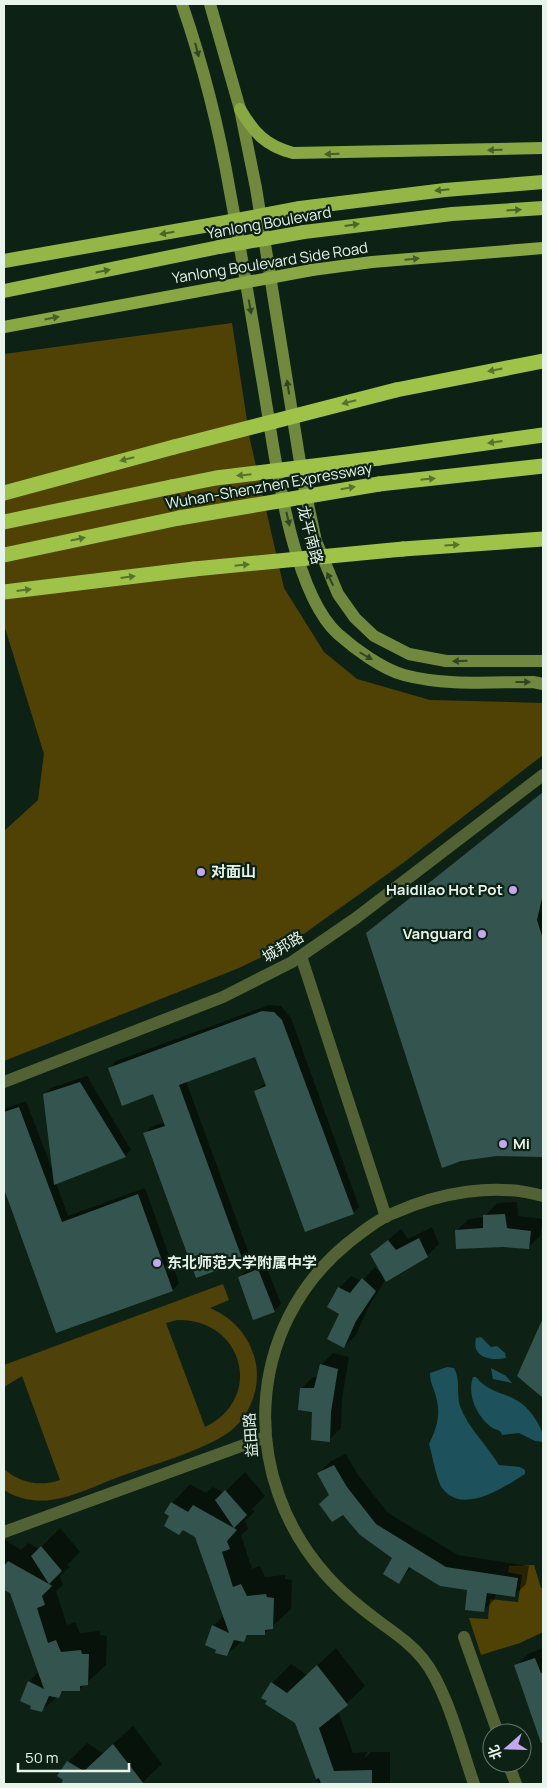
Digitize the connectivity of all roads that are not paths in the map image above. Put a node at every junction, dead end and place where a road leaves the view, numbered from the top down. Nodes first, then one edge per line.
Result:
1 (182, 4) edge
2 (210, 4) edge
3 (240, 109) junction
4 (543, 148) edge
5 (543, 182) edge
6 (543, 208) edge
7 (543, 248) edge
8 (4, 261) edge
9 (4, 291) edge
10 (4, 327) edge
11 (543, 361) edge
12 (543, 435) edge
13 (543, 466) edge
14 (11, 491) edge
15 (4, 522) edge
16 (543, 539) edge
17 (4, 555) edge
18 (4, 592) edge
19 (543, 661) edge
20 (543, 684) edge
21 (543, 775) edge
22 (301, 956) junction
23 (4, 1082) edge
24 (542, 1196) edge
25 (386, 1217) junction
26 (266, 1437) junction
27 (4, 1532) edge
28 (464, 1636) dead end
29 (494, 1723) edge
30 (474, 1784) edge

1 -> 20 main road, 龙平南路
2 - 3 main road, 龙平南路
4 -> 3 main road
19 -> 3 main road, 龙平南路
5 -> 8 highway, Yanlong Boulevard, bridge
9 -> 6 highway, Yanlong Boulevard, bridge
10 -> 7 main road, Yanlong Boulevard Side Road, bridge
11 -> 14 highway, bridge
12 -> 15 highway, Wuhan-Shenzhen Expressway, bridge
17 -> 13 highway, Wuhan-Shenzhen Expressway, bridge
18 -> 16 highway, bridge
21 - 22 street, 城邦路
22 - 23 street, 城邦路
22 - 25 street
24 - 25 street, 益田路
25 - 26 street, 益田路
26 - 27 street
26 - 30 street, 益田路
28 - 29 street

